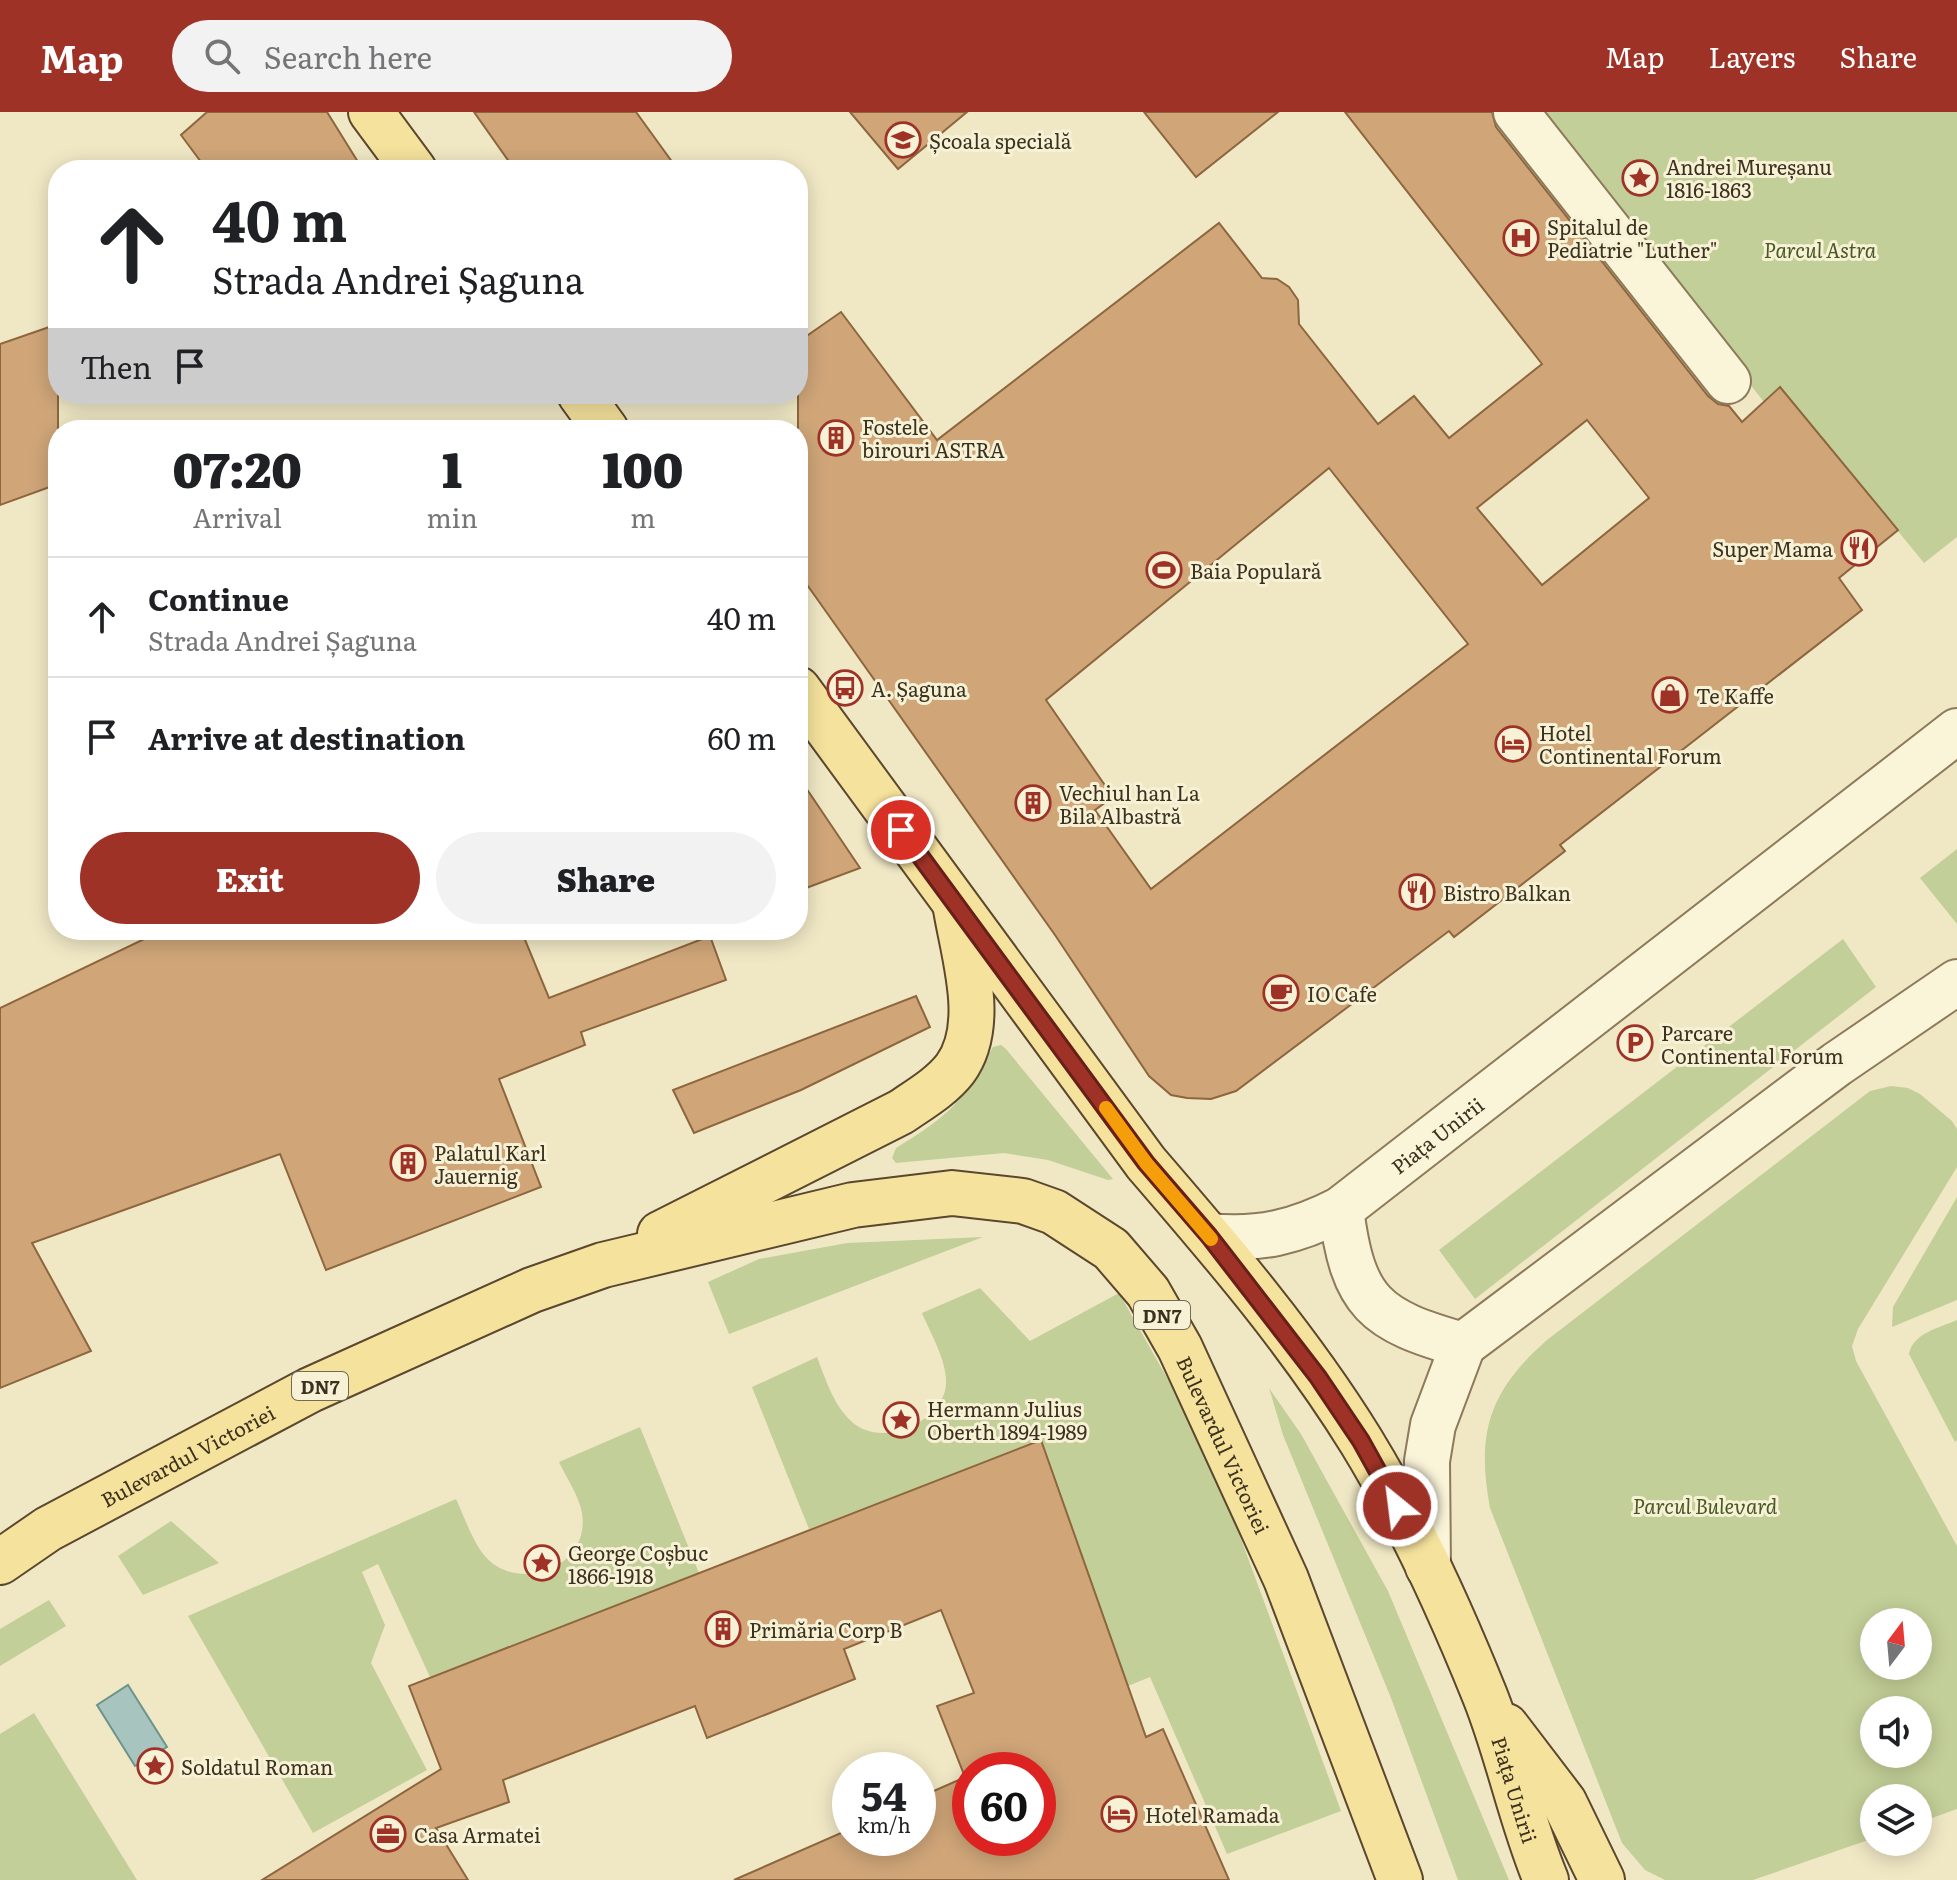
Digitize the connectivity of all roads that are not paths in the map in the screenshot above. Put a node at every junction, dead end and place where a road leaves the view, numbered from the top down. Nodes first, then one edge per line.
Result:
1 (371, 112) edge
2 (1516, 112) edge
3 (407, 160) edge
4 (1728, 381) dead end
5 (808, 703) edge
6 (1957, 731) edge
7 (956, 903) junction
8 (1957, 982) edge
9 (1341, 1209) junction
10 (1209, 1236) junction
11 (603, 1265) junction
12 (1463, 1345) junction
13 (48, 1529) junction
14 (0, 1530) edge
15 (0, 1562) edge
16 (1428, 1567) junction
17 (1486, 1699) junction
18 (1400, 1880) edge
19 (1546, 1880) edge
20 (1602, 1880) edge

1 - 3 main road
2 - 4 street
5 - 7 main road, DN7
6 - 9 street, Piața Unirii
7 - 10 main road, DN7
7 - 11 main road, Bulevardul Victoriei / DN7
8 - 12 street
9 - 10 street, Piața Unirii
9 - 12 street
10 - 16 main road, Piața Unirii / DN7
11 - 13 main road, Bulevardul Victoriei / DN7
11 - 18 main road, Bulevardul Victoriei / DN7
12 - 16 street, Piața Unirii
13 - 14 main road, DN7
13 - 15 main road, Bulevardul Victoriei
16 - 17 main road, Piața Unirii / DN7
17 - 19 main road, Piața Unirii / DN7
17 - 20 main road

